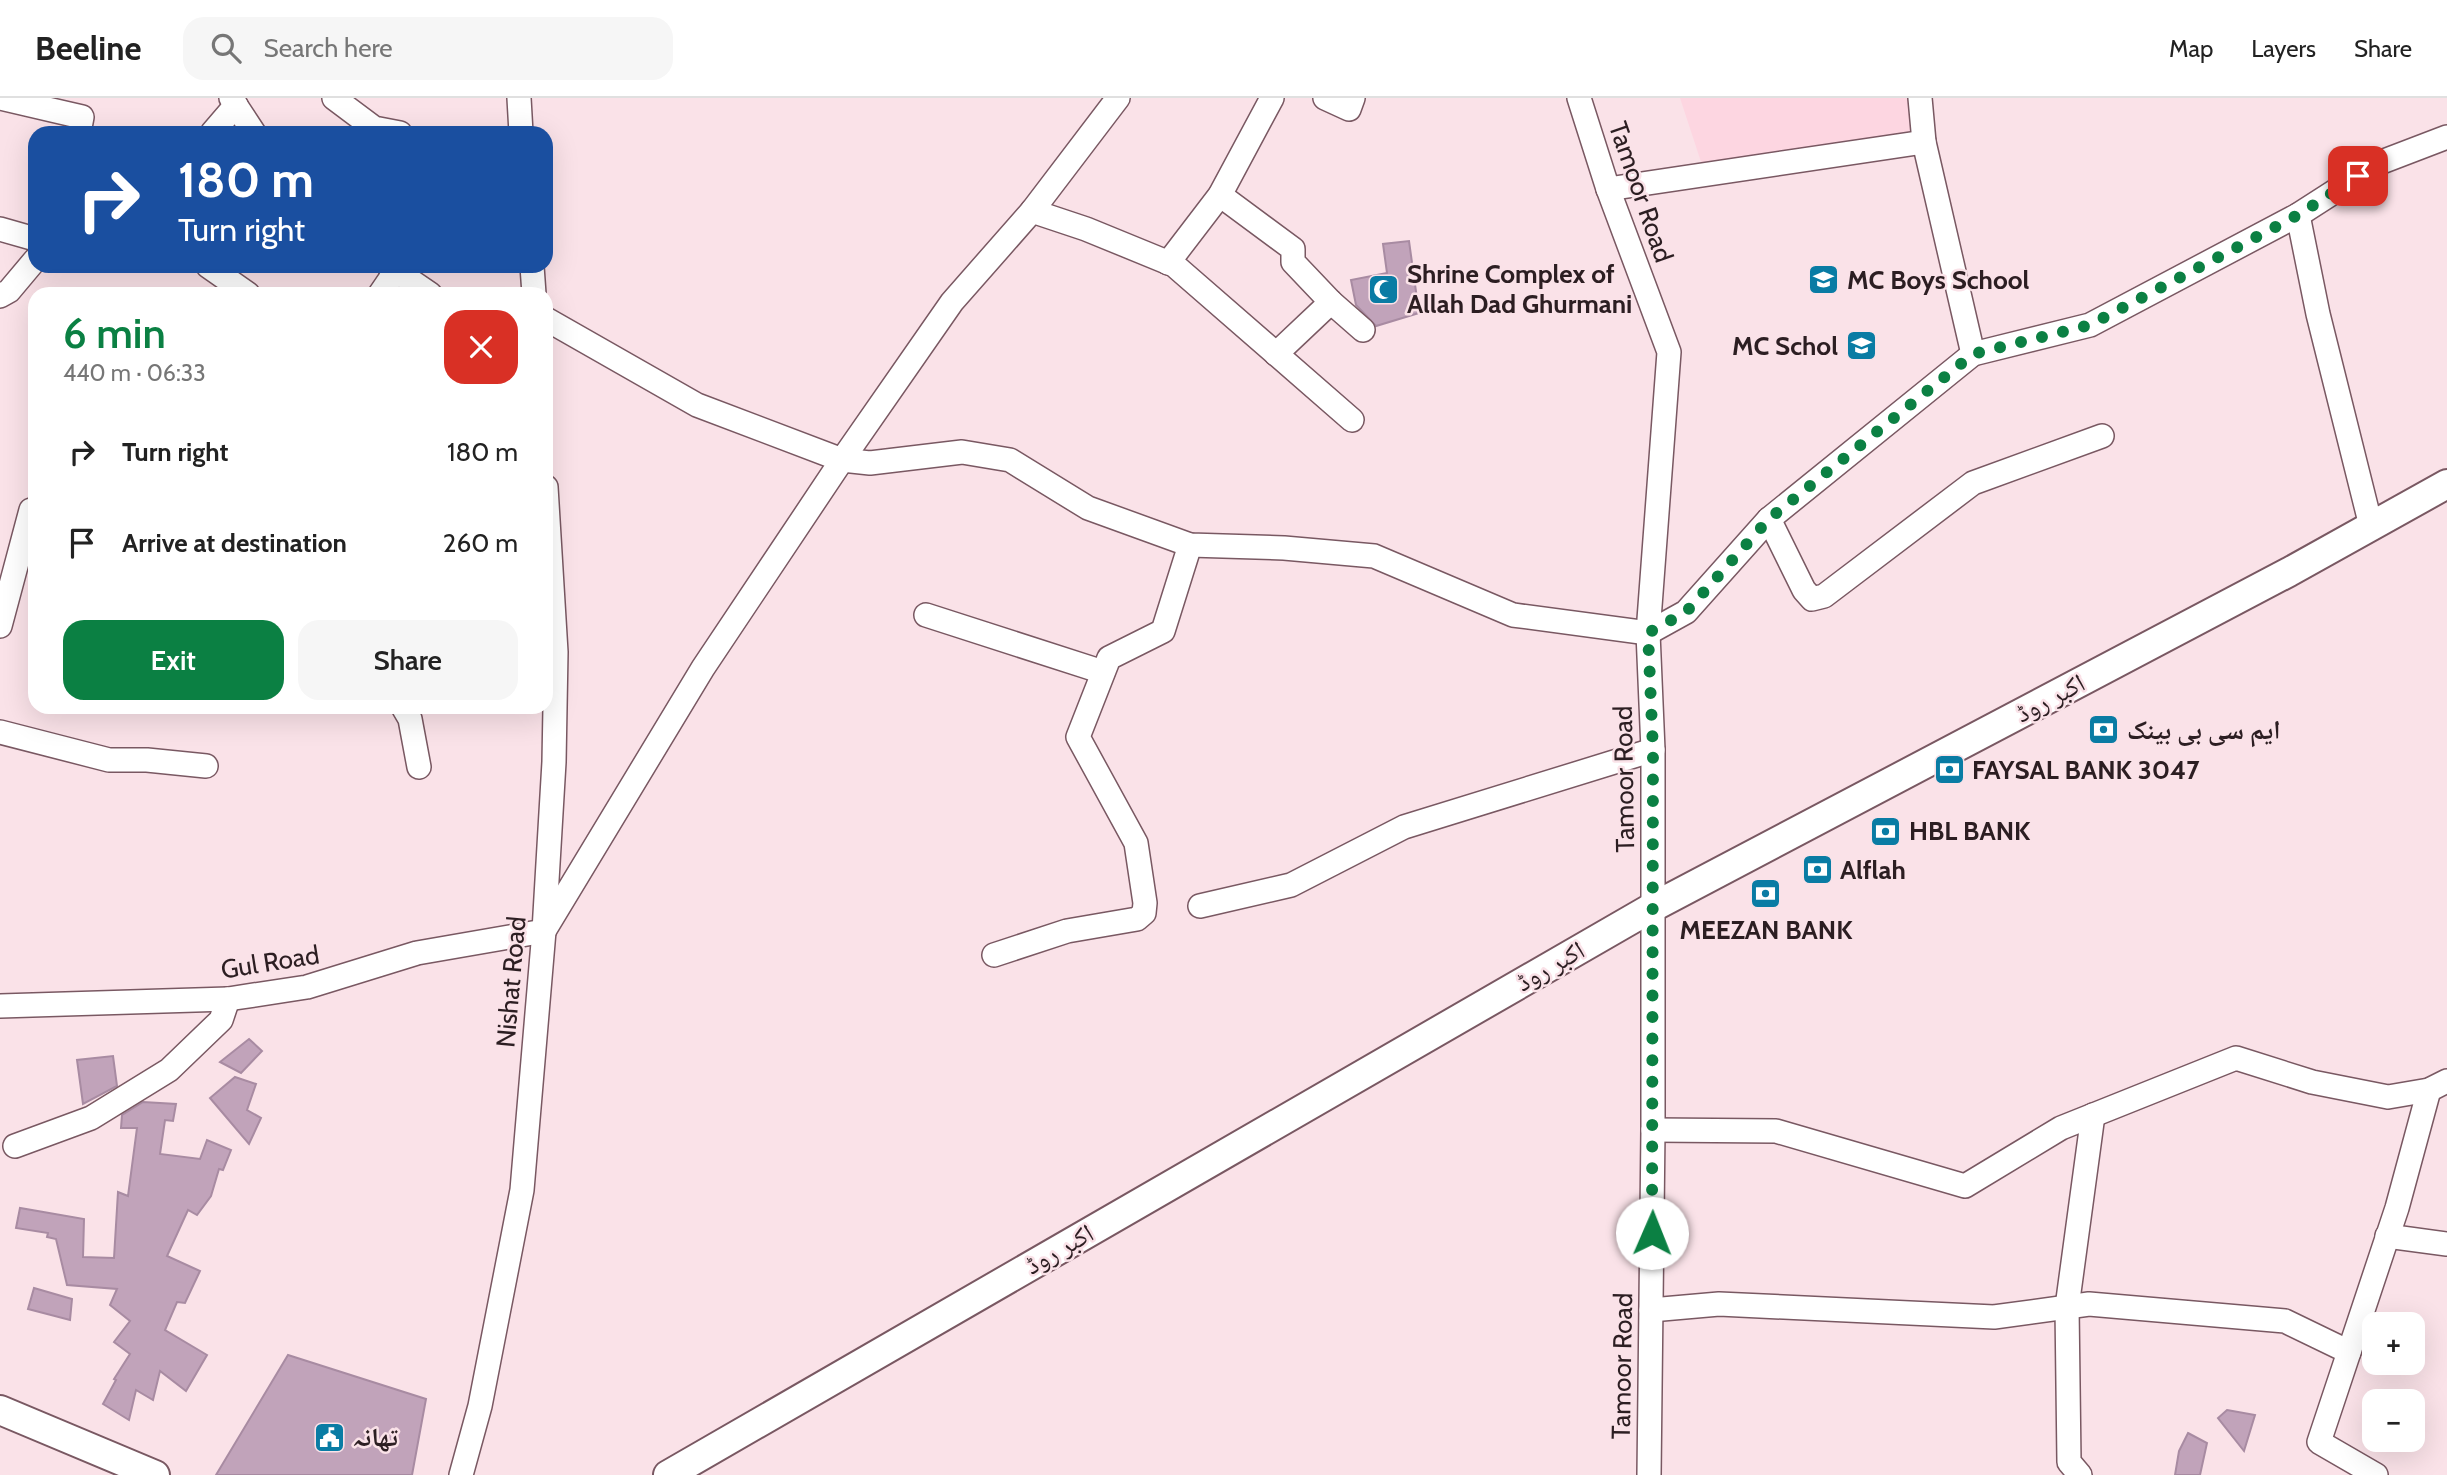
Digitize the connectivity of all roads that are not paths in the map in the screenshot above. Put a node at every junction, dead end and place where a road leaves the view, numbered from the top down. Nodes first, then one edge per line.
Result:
1 (334, 98) edge
2 (519, 98) edge
3 (1118, 98) edge
4 (1272, 98) edge
5 (1325, 98) edge
6 (1353, 98) edge
7 (1579, 98) edge
8 (1920, 98) edge
9 (0, 99) edge
10 (233, 102) edge
11 (80, 126) edge
12 (217, 126) edge
13 (249, 126) edge
14 (371, 126) edge
15 (521, 126) edge
16 (2447, 137) edge
17 (1924, 142) junction
18 (1608, 189) junction
19 (1220, 195) junction
20 (1032, 211) junction
21 (2298, 215) junction
22 (18, 234) edge
23 (28, 249) edge
24 (1168, 263) junction
25 (28, 268) edge
26 (218, 273) edge
27 (398, 273) edge
28 (238, 287) edge
29 (417, 287) edge
30 (0, 296) edge
31 (1331, 302) junction
32 (553, 323) edge
33 (1363, 330) dead end
34 (1276, 354) junction
35 (1973, 354) junction
36 (1352, 420) dead end
37 (2102, 436) dead end
38 (842, 460) junction
39 (2447, 484) edge
40 (1769, 519) junction
41 (28, 521) edge
42 (2371, 526) junction
43 (1190, 545) junction
44 (553, 602) edge
45 (926, 615) dead end
46 (0, 626) edge
47 (1648, 633) junction
48 (1103, 672) junction
49 (407, 714) edge
50 (0, 732) edge
51 (1653, 750) junction
52 (205, 766) dead end
53 (419, 766) dead end
54 (1200, 906) dead end
55 (1653, 907) junction
56 (544, 931) junction
57 (994, 955) dead end
58 (228, 999) junction
59 (0, 1006) edge
60 (2438, 1086) edge
61 (2093, 1115) junction
62 (1653, 1130) junction
63 (15, 1146) dead end
64 (2387, 1236) junction
65 (2447, 1244) edge
66 (2067, 1307) junction
67 (1651, 1310) junction
68 (2349, 1352) junction
69 (0, 1410) edge
70 (155, 1475) edge
71 (461, 1475) edge
72 (668, 1475) edge
73 (1649, 1475) edge
74 (2080, 1475) edge
75 (2376, 1475) edge

1 - 14 street
2 - 15 street
3 - 20 street
4 - 19 street
5 - 6 street
7 - 18 street, Tamoor Road
8 - 17 street
9 - 11 street
10 - 12 street
10 - 13 street
16 - 21 street
17 - 18 street
17 - 35 street
18 - 47 street, Tamoor Road
19 - 24 street
19 - 31 street
20 - 24 street
20 - 38 street
21 - 35 street
21 - 42 street
22 - 23 street
24 - 34 street
25 - 30 street
26 - 28 street
27 - 29 street
31 - 33 street
31 - 34 street
32 - 38 street
34 - 36 street
35 - 40 street
37 - 40 street
38 - 43 street
38 - 56 street
39 - 42 main road, اکبر روڈ
40 - 47 street
41 - 46 street
42 - 55 main road, اکبر روڈ
43 - 47 street
43 - 48 street
44 - 56 street, Nishat Road
45 - 48 street
47 - 51 street, Tamoor Road
48 - 57 street
49 - 53 street
50 - 52 street
51 - 54 street
51 - 55 street, Tamoor Road
55 - 62 street, Tamoor Road
55 - 72 main road, اکبر روڈ
56 - 58 street, Gul Road
56 - 71 street, Nishat Road
58 - 59 street, Gul Road
58 - 63 street
60 - 61 street
60 - 64 street
61 - 62 street
61 - 66 street
62 - 67 street, Tamoor Road
64 - 65 street
64 - 68 street
66 - 67 street
66 - 68 street
66 - 74 street
67 - 73 street, Tamoor Road
68 - 75 street
69 - 70 main road

